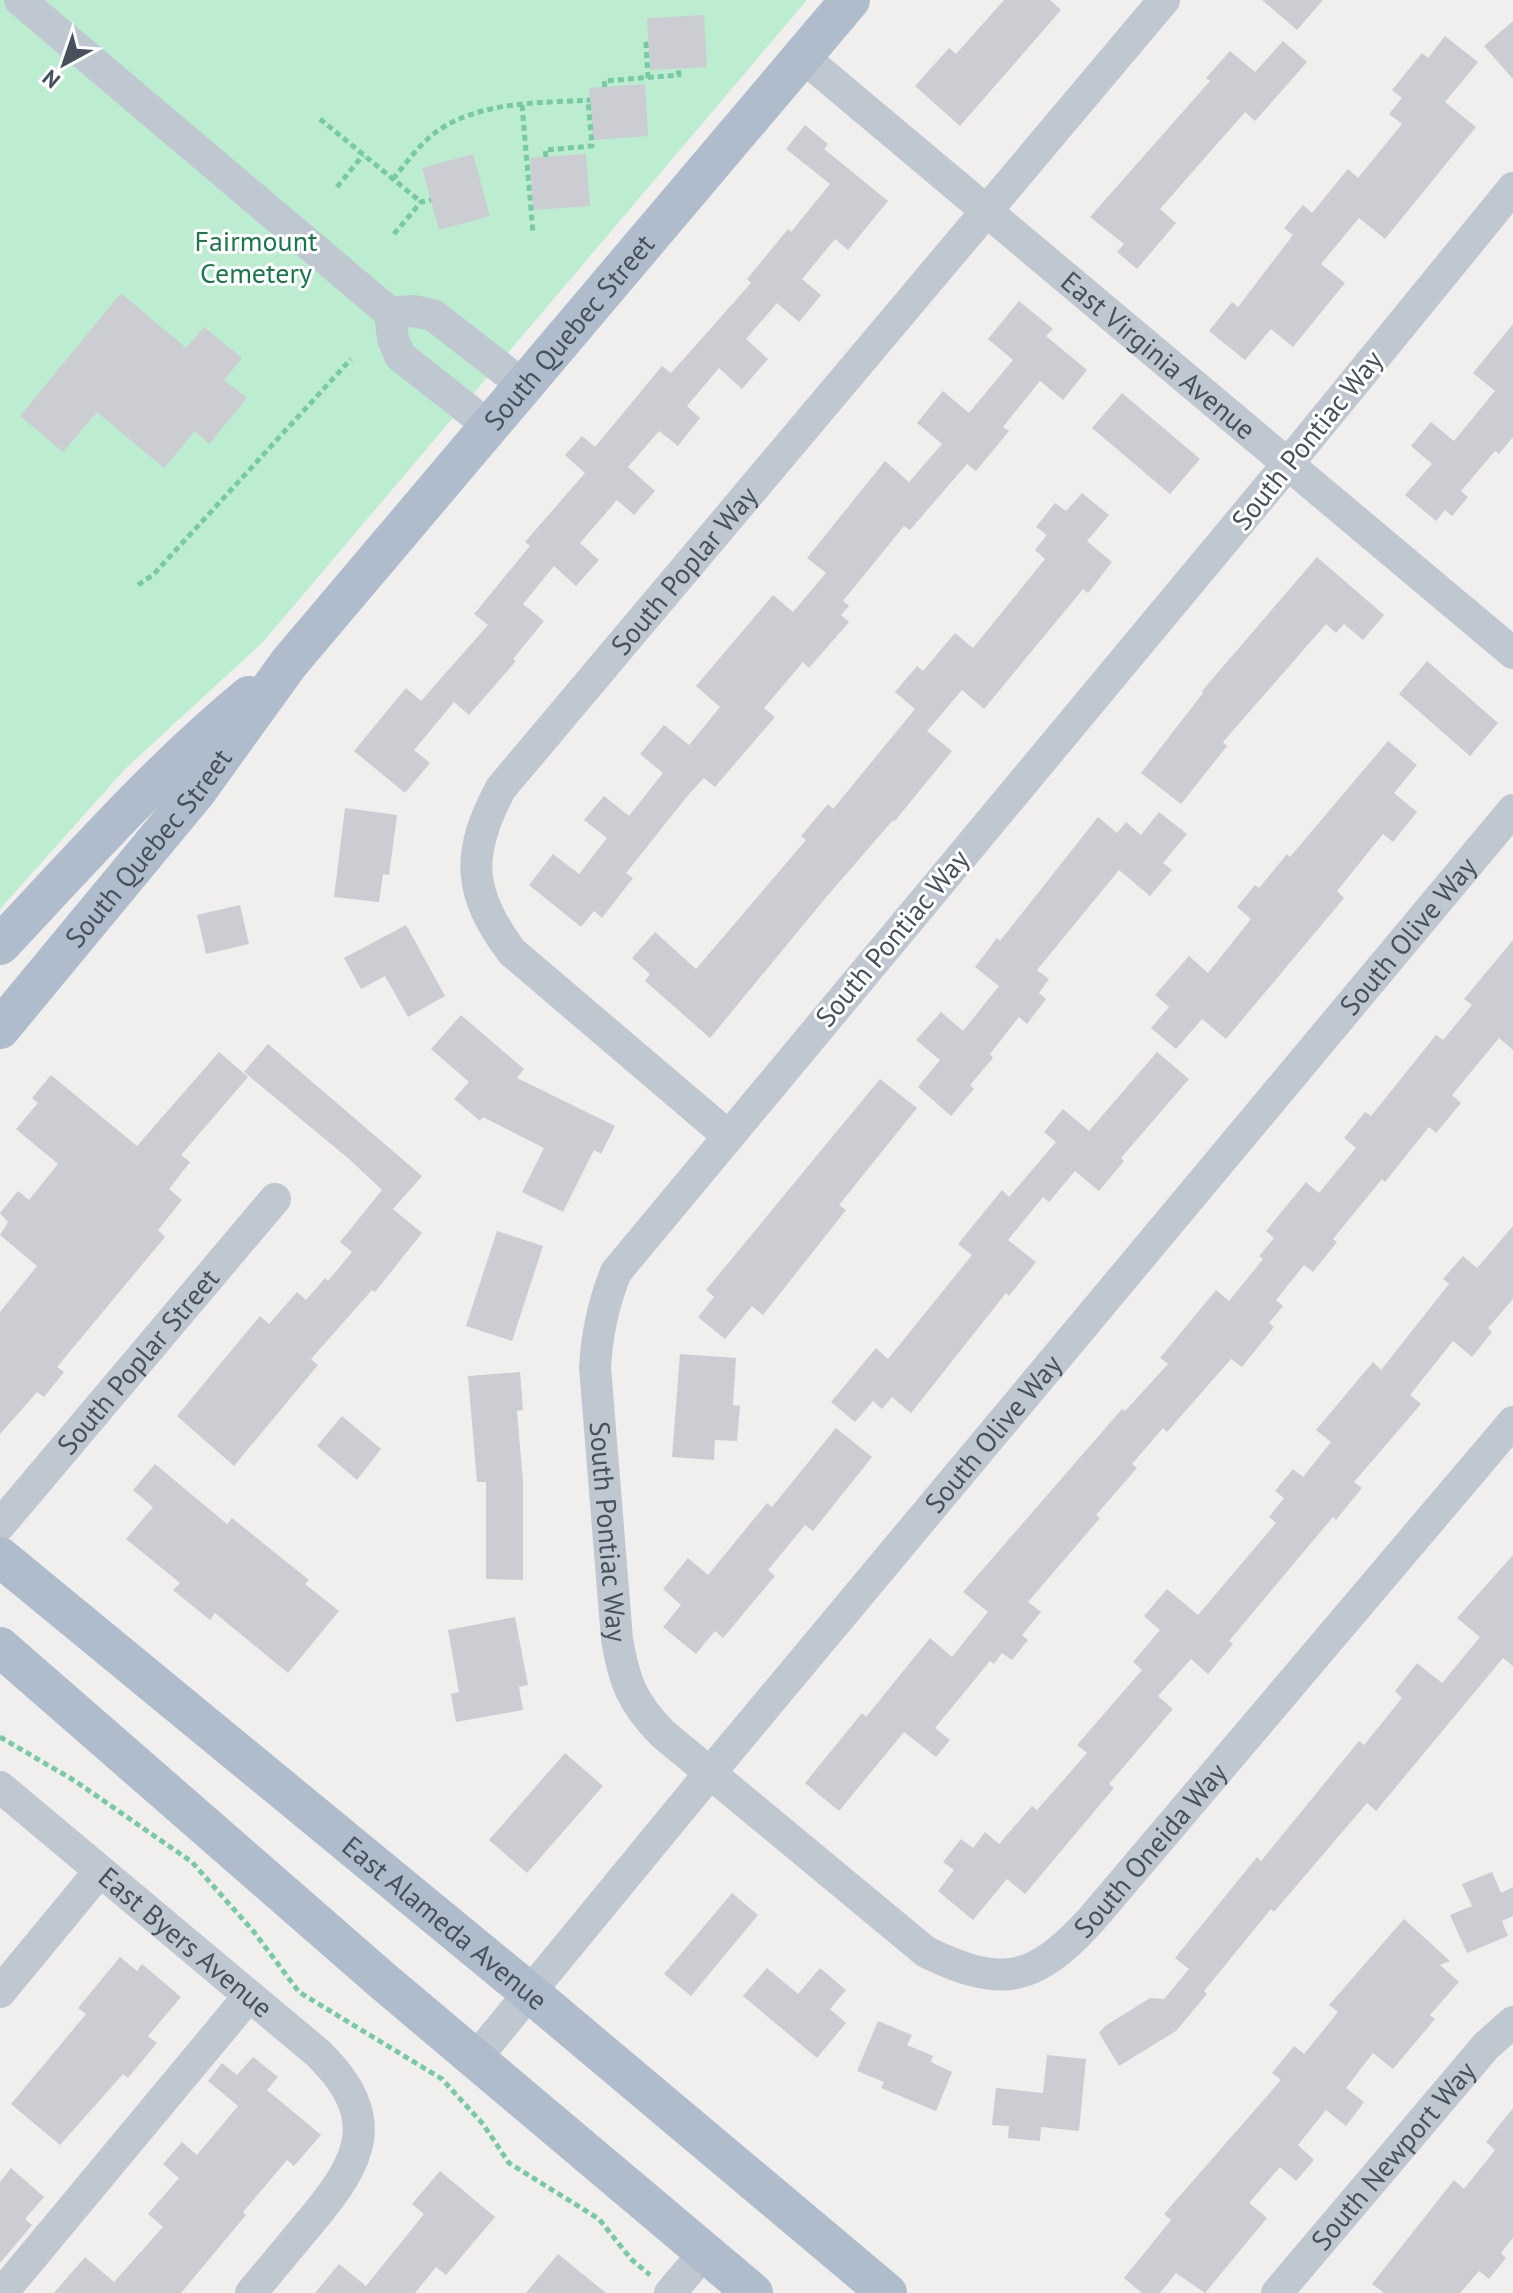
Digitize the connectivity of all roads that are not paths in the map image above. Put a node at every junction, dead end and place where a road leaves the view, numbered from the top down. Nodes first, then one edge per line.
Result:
1 (20, 0) edge
2 (850, 0) edge
3 (1164, 0) edge
4 (803, 57) junction
5 (1513, 188) edge
6 (987, 212) junction
7 (390, 313) junction
8 (523, 385) junction
9 (489, 426) junction
10 (1287, 465) junction
11 (1513, 653) edge
12 (289, 663) junction
13 (1513, 810) edge
14 (0, 945) edge
15 (0, 1029) edge
16 (727, 1135) junction
17 (275, 1199) dead end
18 (1513, 1422) edge
19 (0, 1525) edge
20 (0, 1557) edge
21 (0, 1647) edge
22 (710, 1773) junction
23 (0, 1787) edge
24 (99, 1872) junction
25 (0, 1992) edge
26 (530, 1993) junction
27 (249, 1996) junction
28 (1513, 2022) edge
29 (475, 2059) junction
30 (704, 2253) junction
31 (662, 2286) edge
32 (2, 2293) edge
33 (251, 2293) edge
34 (753, 2293) edge
35 (887, 2293) edge
36 (1277, 2293) edge

1 - 7 street
2 - 4 main road, South Quebec Street
3 - 6 street, South Poplar Way
4 - 6 street, East Virginia Avenue
4 - 8 main road, South Quebec Street
5 - 10 street, South Pontiac Way
6 - 10 street, East Virginia Avenue
6 - 16 street, South Poplar Way
7 - 8 street
7 - 9 street
8 - 9 main road, South Quebec Street
9 - 12 main road, South Quebec Street
10 - 11 street, East Virginia Avenue
10 - 16 street, South Pontiac Way
12 - 14 main road, South Quebec Street
12 - 15 main road, South Quebec Street
13 - 22 street, South Olive Way
16 - 22 street, South Pontiac Way
17 - 19 street, South Poplar Street
18 - 22 street, South Oneida Way
20 - 26 main road, East Alameda Avenue
21 - 29 main road
22 - 26 street, South Olive Way
23 - 24 street, East Byers Avenue
24 - 25 street
24 - 27 street, East Byers Avenue
26 - 29 street, South Olive Way
26 - 35 main road, East Alameda Avenue
27 - 32 street
27 - 33 street, East Byers Avenue
28 - 36 street, South Newport Way
29 - 30 main road
30 - 31 street
30 - 34 main road

